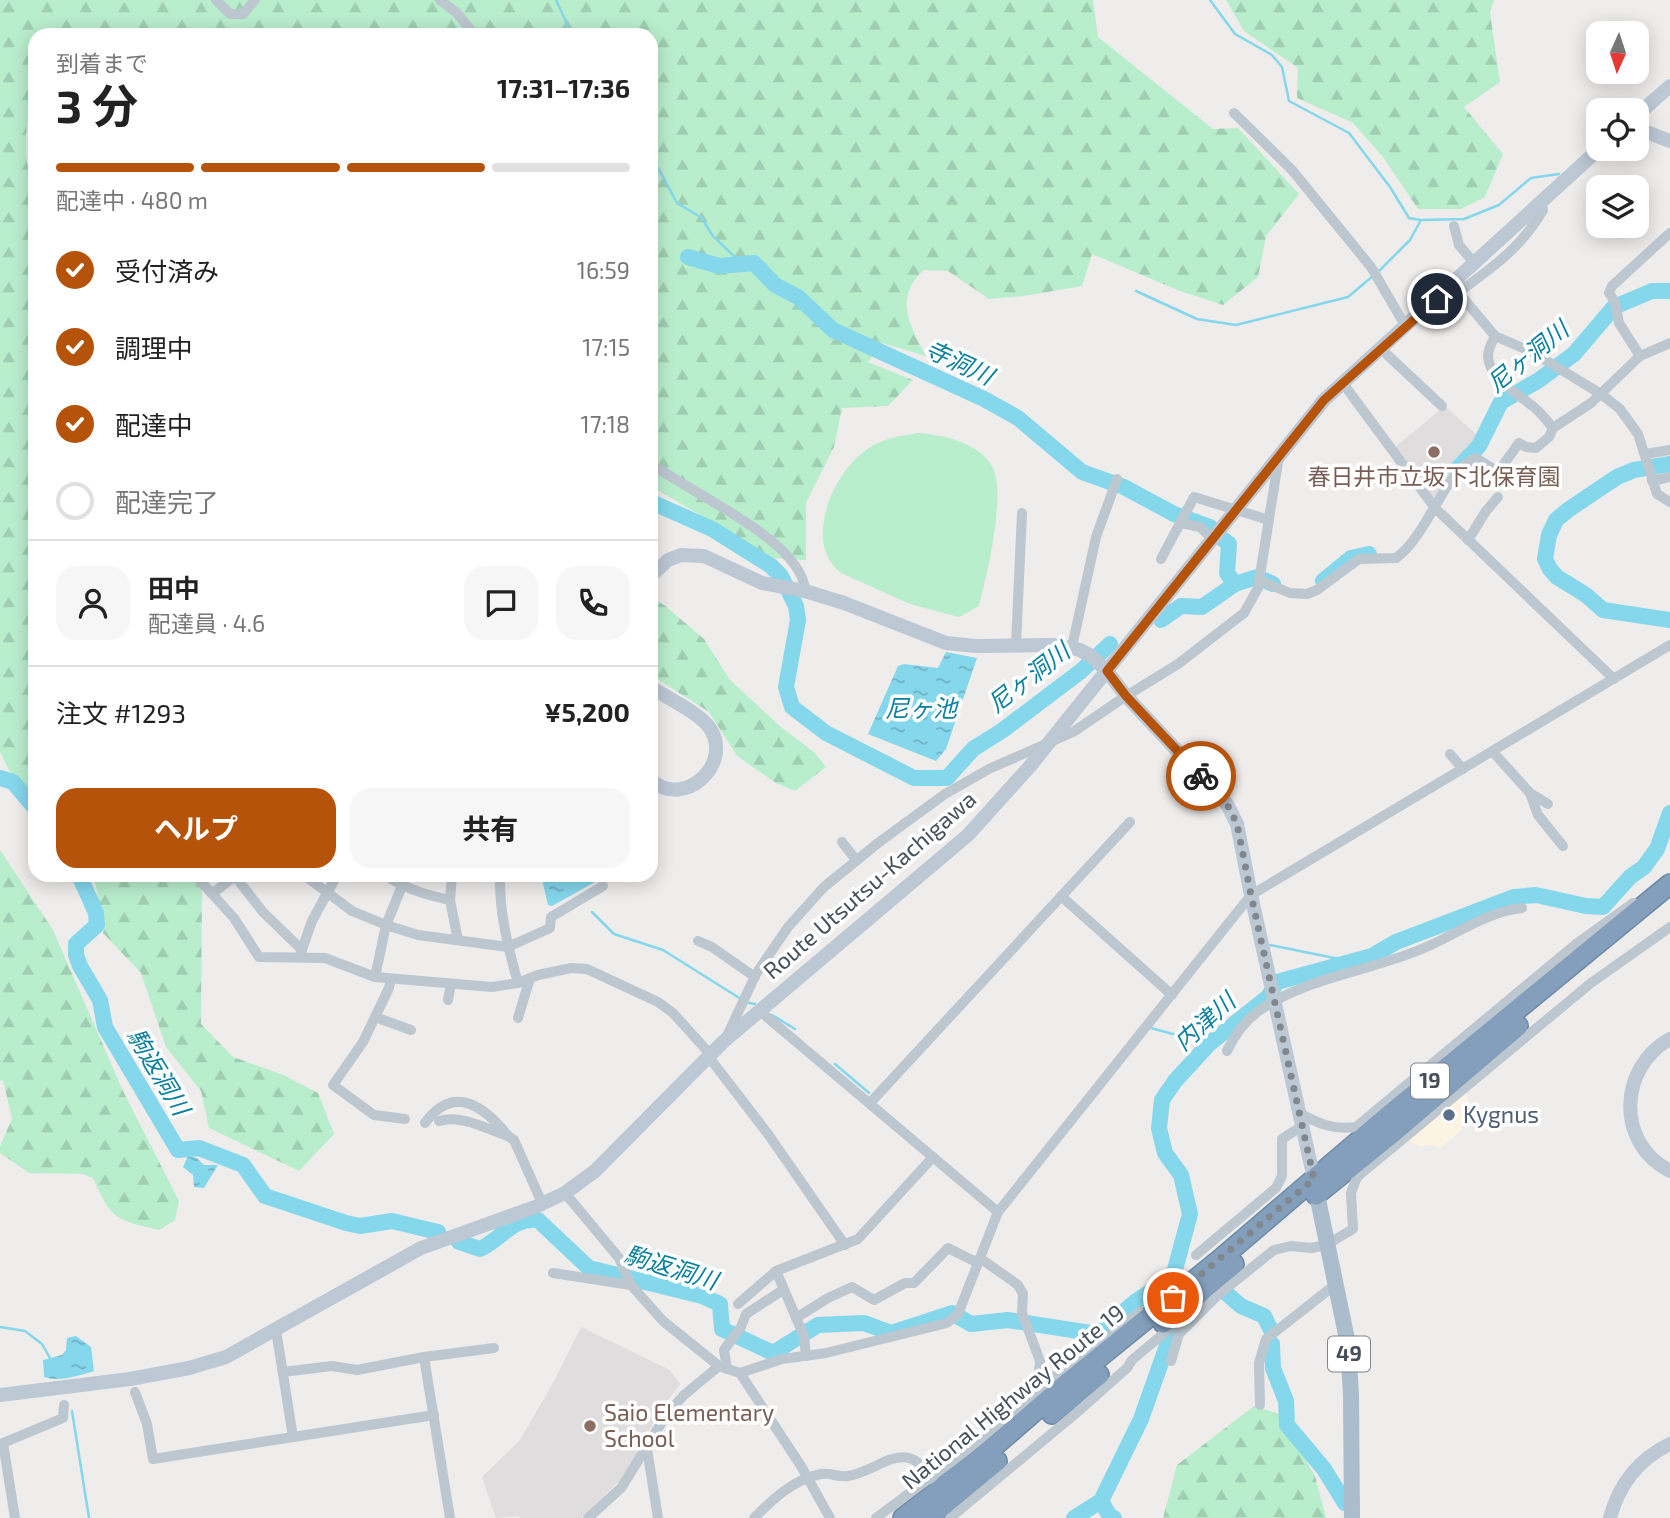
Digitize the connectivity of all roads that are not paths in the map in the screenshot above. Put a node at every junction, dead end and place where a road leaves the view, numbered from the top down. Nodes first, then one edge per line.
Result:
1 (216, 0) edge
2 (255, 0) edge
3 (440, 0) edge
4 (470, 28) edge
5 (1670, 86) edge
6 (1649, 105) edge
7 (1234, 113) dead end
8 (1649, 133) edge
9 (1670, 141) edge
10 (1586, 161) edge
11 (1541, 202) junction
12 (1454, 226) dead end
13 (1670, 233) edge
14 (1475, 264) junction
15 (1455, 288) junction
16 (1406, 327) junction
17 (1495, 336) junction
18 (1670, 343) edge
19 (1381, 349) junction
20 (1640, 356) junction
21 (1342, 382) junction
22 (1601, 394) junction
23 (1442, 407) dead end
24 (1553, 428) junction
25 (1670, 450) edge
26 (1645, 454) junction
27 (1279, 456) junction
28 (658, 469) edge
29 (1670, 477) edge
30 (1116, 479) dead end
31 (1652, 481) junction
32 (1498, 497) dead end
33 (1670, 502) edge
34 (1435, 508) junction
35 (1235, 512) junction
36 (1022, 513) dead end
37 (1269, 520) junction
38 (1181, 523) junction
39 (1213, 539) junction
40 (1468, 540) junction
41 (1161, 559) dead end
42 (658, 569) edge
43 (1259, 580) junction
44 (805, 591) junction
45 (1016, 645) junction
46 (1670, 645) edge
47 (1072, 647) junction
48 (1099, 663) junction
49 (1614, 679) junction
50 (658, 691) edge
51 (1126, 696) junction
52 (1049, 743) junction
53 (1493, 752) junction
54 (1450, 754) dead end
55 (1463, 769) junction
56 (658, 785) edge
57 (1530, 793) junction
58 (1548, 803) dead end
59 (1130, 821) dead end
60 (842, 842) dead end
61 (1563, 846) dead end
62 (856, 860) junction
63 (201, 882) edge
64 (227, 882) edge
65 (240, 882) edge
66 (313, 882) edge
67 (333, 882) edge
68 (396, 882) edge
69 (451, 882) edge
70 (500, 882) edge
71 (1670, 884) edge
72 (402, 886) junction
73 (603, 886) dead end
74 (326, 893) junction
75 (212, 894) junction
76 (1251, 895) junction
77 (1061, 896) junction
78 (450, 900) junction
79 (1670, 900) edge
80 (1522, 908) dead end
81 (386, 925) junction
82 (1670, 927) edge
83 (458, 940) junction
84 (698, 941) dead end
85 (508, 947) junction
86 (301, 953) junction
87 (376, 977) junction
88 (755, 977) junction
89 (530, 978) junction
90 (391, 979) junction
91 (452, 984) junction
92 (518, 984) junction
93 (1172, 995) junction
94 (448, 1000) dead end
95 (1275, 1002) junction
96 (761, 1012) junction
97 (375, 1017) junction
98 (518, 1018) dead end
99 (411, 1030) dead end
100 (1670, 1039) edge
101 (724, 1041) junction
102 (1227, 1051) dead end
103 (709, 1055) junction
104 (870, 1102) junction
105 (405, 1119) dead end
106 (1300, 1119) junction
107 (439, 1121) dead end
108 (425, 1123) dead end
109 (508, 1136) junction
110 (933, 1157) junction
111 (1670, 1171) edge
112 (1316, 1186) junction
113 (565, 1193) junction
114 (542, 1203) junction
115 (998, 1212) junction
116 (1246, 1227) dead end
117 (845, 1245) junction
118 (1326, 1245) junction
119 (1196, 1255) dead end
120 (979, 1261) junction
121 (776, 1271) junction
122 (553, 1273) dead end
123 (1336, 1284) junction
124 (631, 1285) junction
125 (783, 1290) junction
126 (1191, 1297) junction
127 (738, 1304) dead end
128 (796, 1318) junction
129 (276, 1330) junction
130 (1136, 1337) junction
131 (494, 1348) dead end
132 (806, 1356) junction
133 (424, 1357) junction
134 (1171, 1361) dead end
135 (723, 1368) junction
136 (283, 1372) junction
137 (740, 1373) junction
138 (1046, 1386) junction
139 (135, 1392) dead end
140 (0, 1395) edge
141 (64, 1405) dead end
142 (1260, 1405) dead end
143 (434, 1415) junction
144 (293, 1437) junction
145 (1670, 1444) edge
146 (647, 1449) junction
147 (806, 1478) junction
148 (933, 1479) junction
149 (954, 1511) edge
150 (15, 1518) edge
151 (450, 1518) edge
152 (589, 1518) edge
153 (658, 1518) edge
154 (754, 1518) edge
155 (832, 1518) edge
156 (876, 1518) edge
157 (903, 1518) edge
158 (928, 1518) edge
159 (1352, 1518) edge
160 (1610, 1518) edge

1 - 2 street
3 - 4 street
5 - 6 main road
7 - 16 street
8 - 9 main road
10 - 11 main road, Route Utsutsu-Kachigawa
11 - 14 main road, Route Utsutsu-Kachigawa
11 - 15 street
12 - 14 street
13 - 20 street
14 - 15 main road, Route Utsutsu-Kachigawa
15 - 16 main road, Route Utsutsu-Kachigawa
15 - 17 street
16 - 19 main road, Route Utsutsu-Kachigawa
17 - 22 street
17 - 24 street
18 - 20 street
19 - 21 main road, Route Utsutsu-Kachigawa
19 - 23 street
20 - 22 street
21 - 27 main road, Route Utsutsu-Kachigawa
21 - 34 street
22 - 24 street
22 - 26 street
24 - 34 street
25 - 26 street
26 - 31 street
27 - 35 main road, Route Utsutsu-Kachigawa
27 - 37 street
28 - 44 street
29 - 31 street
30 - 47 street
31 - 33 street
32 - 40 street
34 - 40 street
34 - 43 street
35 - 37 street
35 - 38 street
35 - 39 main road, Route Utsutsu-Kachigawa
36 - 45 street
37 - 43 street
38 - 39 street
38 - 41 street
39 - 48 main road, Route Utsutsu-Kachigawa
40 - 49 street
42 - 44 main road
43 - 51 street
44 - 45 main road
45 - 47 main road
46 - 49 street
47 - 48 main road
48 - 51 main road
48 - 52 main road, Route Utsutsu-Kachigawa
49 - 53 street
50 - 56 main road
51 - 52 street
51 - 76 main road
52 - 62 street
52 - 96 main road, Route Utsutsu-Kachigawa
53 - 55 street
53 - 57 street
54 - 55 street
55 - 76 street
57 - 58 street
57 - 61 street
59 - 77 street
60 - 62 street
62 - 88 street
63 - 75 street
64 - 75 street
65 - 86 street
66 - 74 street
67 - 74 street
68 - 72 street
69 - 78 street
70 - 85 street
71 - 106 street
71 - 112 highway, National Highway Route 19 / 19
72 - 78 street
72 - 81 street
73 - 85 street
74 - 81 street
74 - 86 street
75 - 86 street
76 - 93 street
76 - 95 main road
77 - 93 street
77 - 104 street
78 - 83 street
79 - 112 highway, National Highway Route 19 / 19
80 - 95 street
81 - 83 street
81 - 87 street
82 - 118 street
83 - 85 street
84 - 88 street
85 - 92 street
86 - 87 street
87 - 90 street
88 - 101 street
89 - 92 street
89 - 98 street
89 - 103 street
90 - 91 street
90 - 97 street
91 - 92 street
91 - 94 street
93 - 115 street
95 - 102 street
95 - 106 main road
96 - 101 main road, Route Utsutsu-Kachigawa
96 - 104 street
97 - 99 street
97 - 105 street
100 - 111 main road
101 - 103 main road, Route Utsutsu-Kachigawa
103 - 113 main road, Route Utsutsu-Kachigawa
103 - 117 street
104 - 110 street
106 - 112 main road
106 - 119 street
107 - 109 street
108 - 109 street
109 - 114 street
110 - 115 street
110 - 117 street
112 - 118 main road, 49
112 - 126 highway, National Highway Route 19 / 19
113 - 114 main road, Route Utsutsu-Kachigawa
113 - 124 street
114 - 129 main road, Route Utsutsu-Kachigawa
115 - 120 street
116 - 138 street
117 - 121 street
118 - 123 main road, 49
118 - 134 street
120 - 128 street
120 - 132 street
120 - 138 street
121 - 125 street
121 - 127 street
122 - 124 street
123 - 142 street
123 - 159 main road, 49
124 - 135 street
125 - 128 street
125 - 135 street
126 - 130 highway, National Highway Route 19 / 19
126 - 149 street
128 - 132 street
129 - 136 street
129 - 140 main road, Route Utsutsu-Kachigawa
130 - 157 highway, National Highway Route 19 / 19
130 - 158 highway, National Highway Route 19 / 19
131 - 133 street
132 - 137 street
133 - 136 street
133 - 143 street
135 - 137 street
135 - 146 street
136 - 144 street
137 - 147 street
138 - 148 street
139 - 144 street
141 - 150 street
143 - 144 street
143 - 151 street
145 - 160 main road
146 - 152 street
146 - 153 street
147 - 148 street
147 - 154 street
147 - 155 street
148 - 156 street

